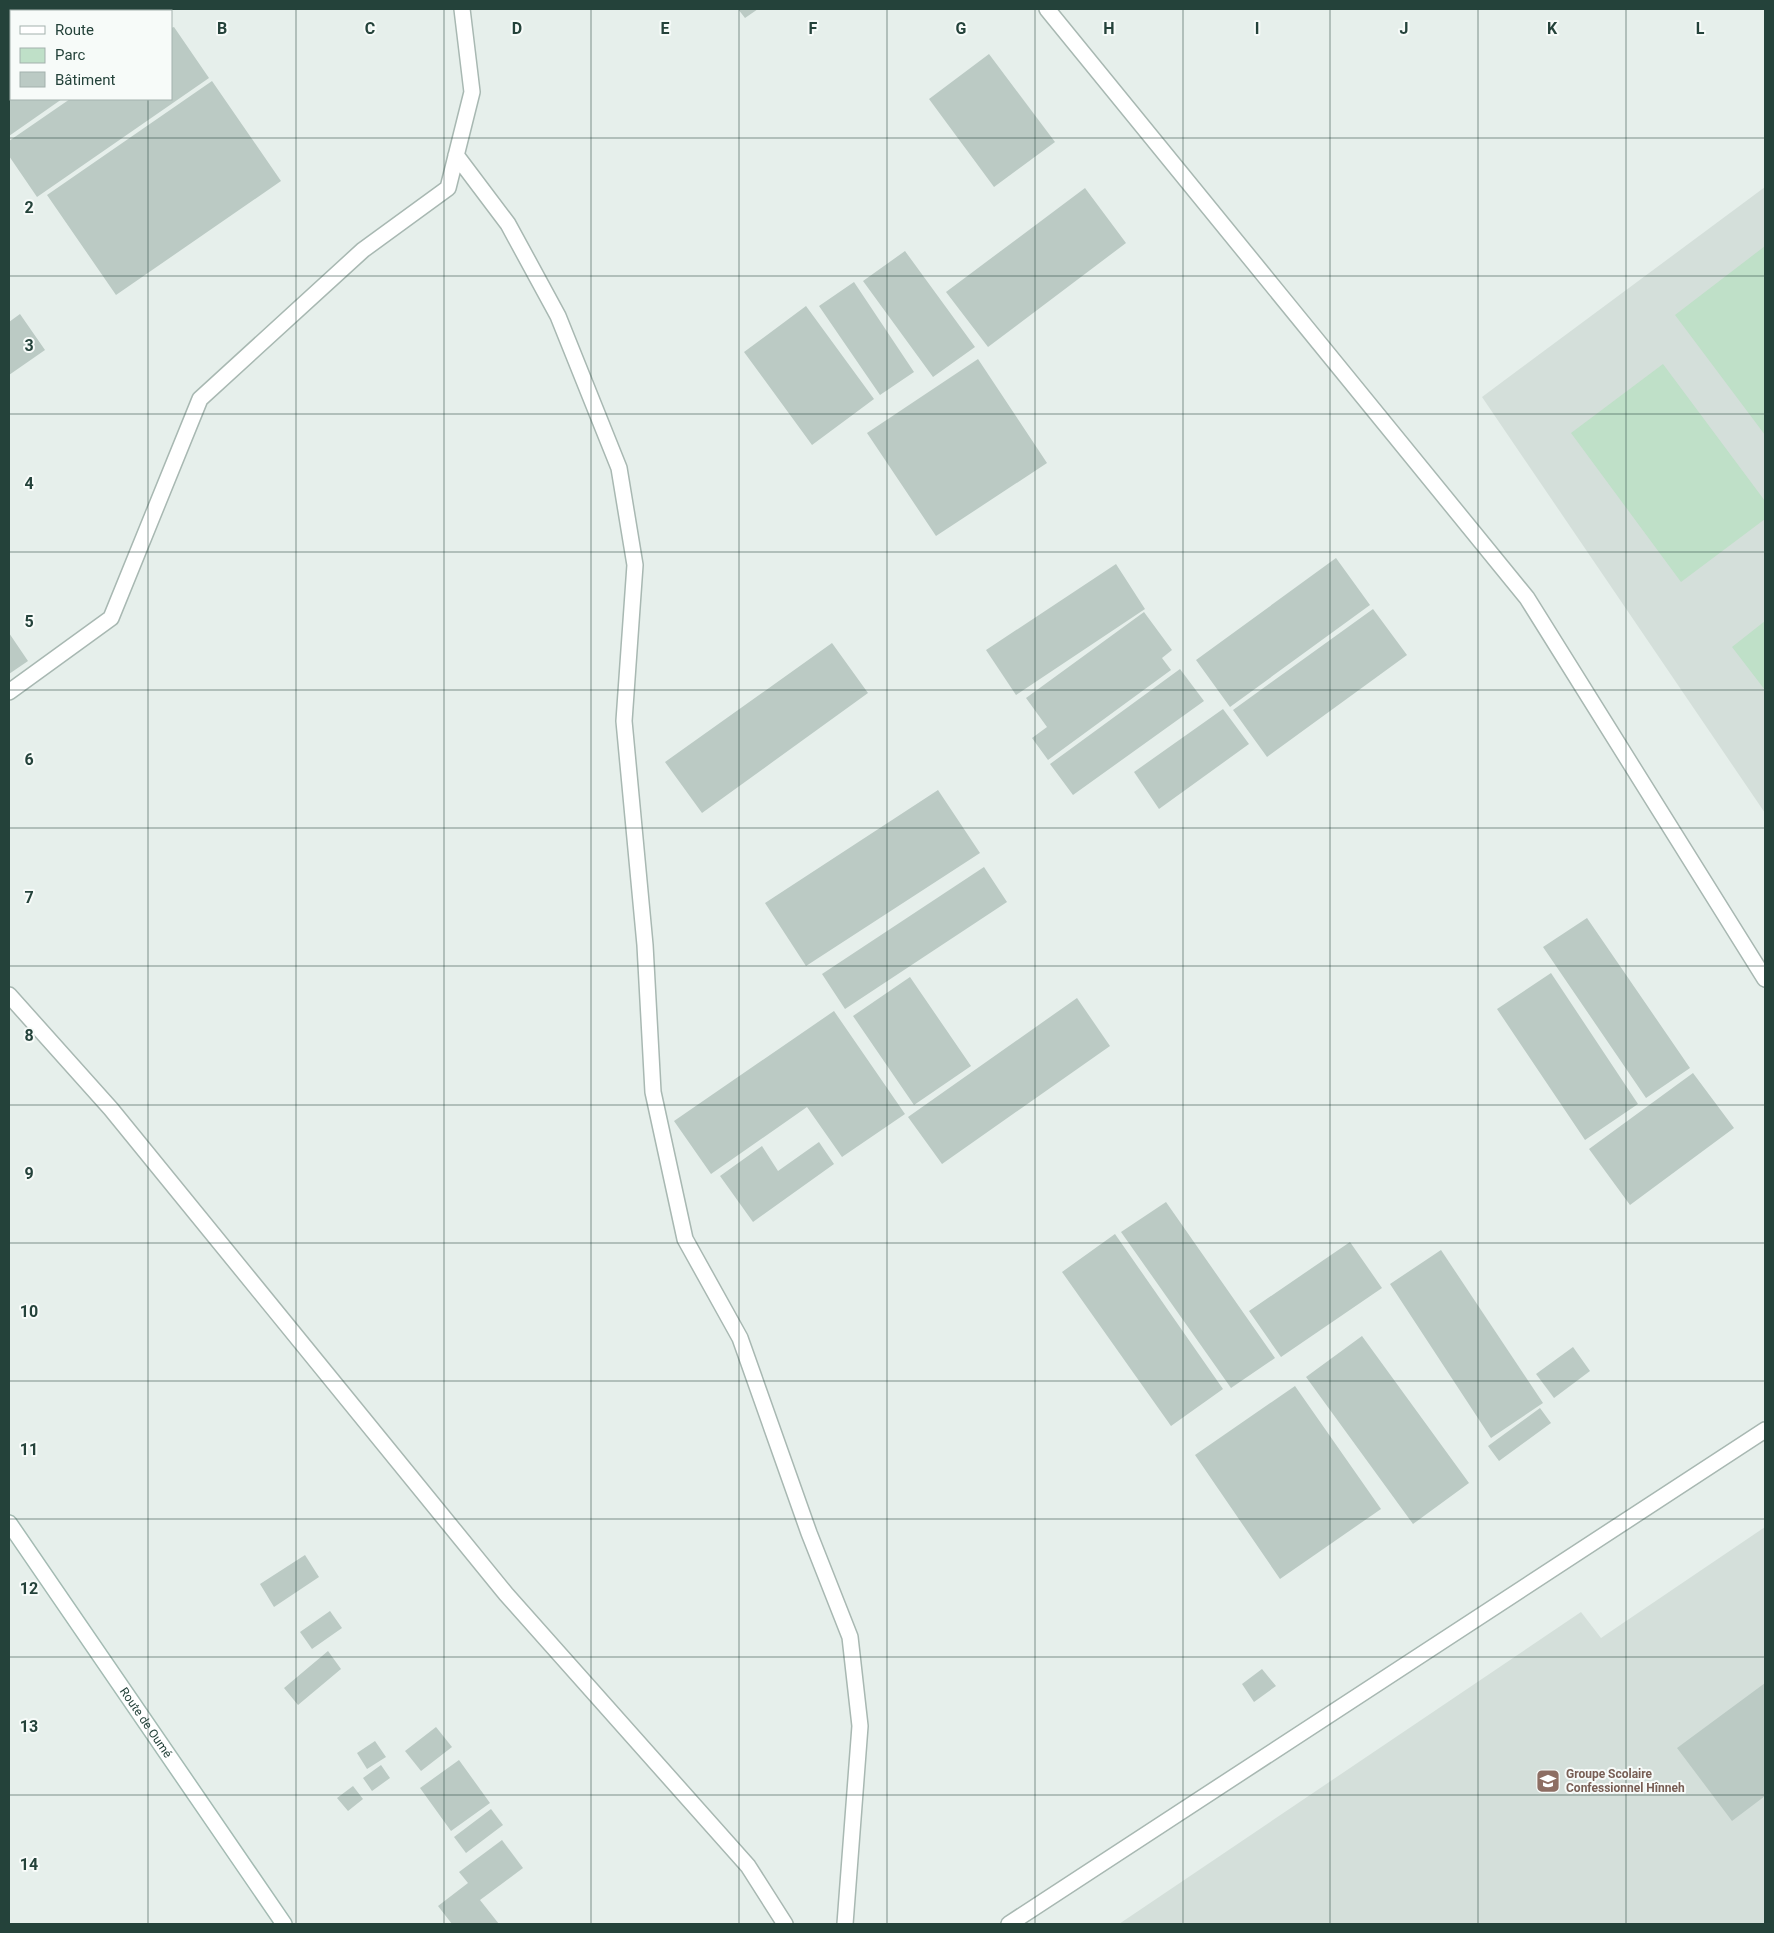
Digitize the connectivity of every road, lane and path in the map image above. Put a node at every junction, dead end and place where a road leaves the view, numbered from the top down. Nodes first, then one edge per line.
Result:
1 (462, 9) edge
2 (1047, 9) edge
3 (456, 155) junction
4 (9, 692) edge
5 (1765, 979) edge
6 (9, 994) edge
7 (1765, 1430) edge
8 (9, 1523) edge
9 (284, 1924) edge
10 (785, 1924) edge
11 (845, 1924) edge
12 (1008, 1924) edge

1 - 3 street
2 - 5 street
3 - 4 street
3 - 11 street
6 - 10 street
7 - 12 street
8 - 9 street, Route de Oumé

